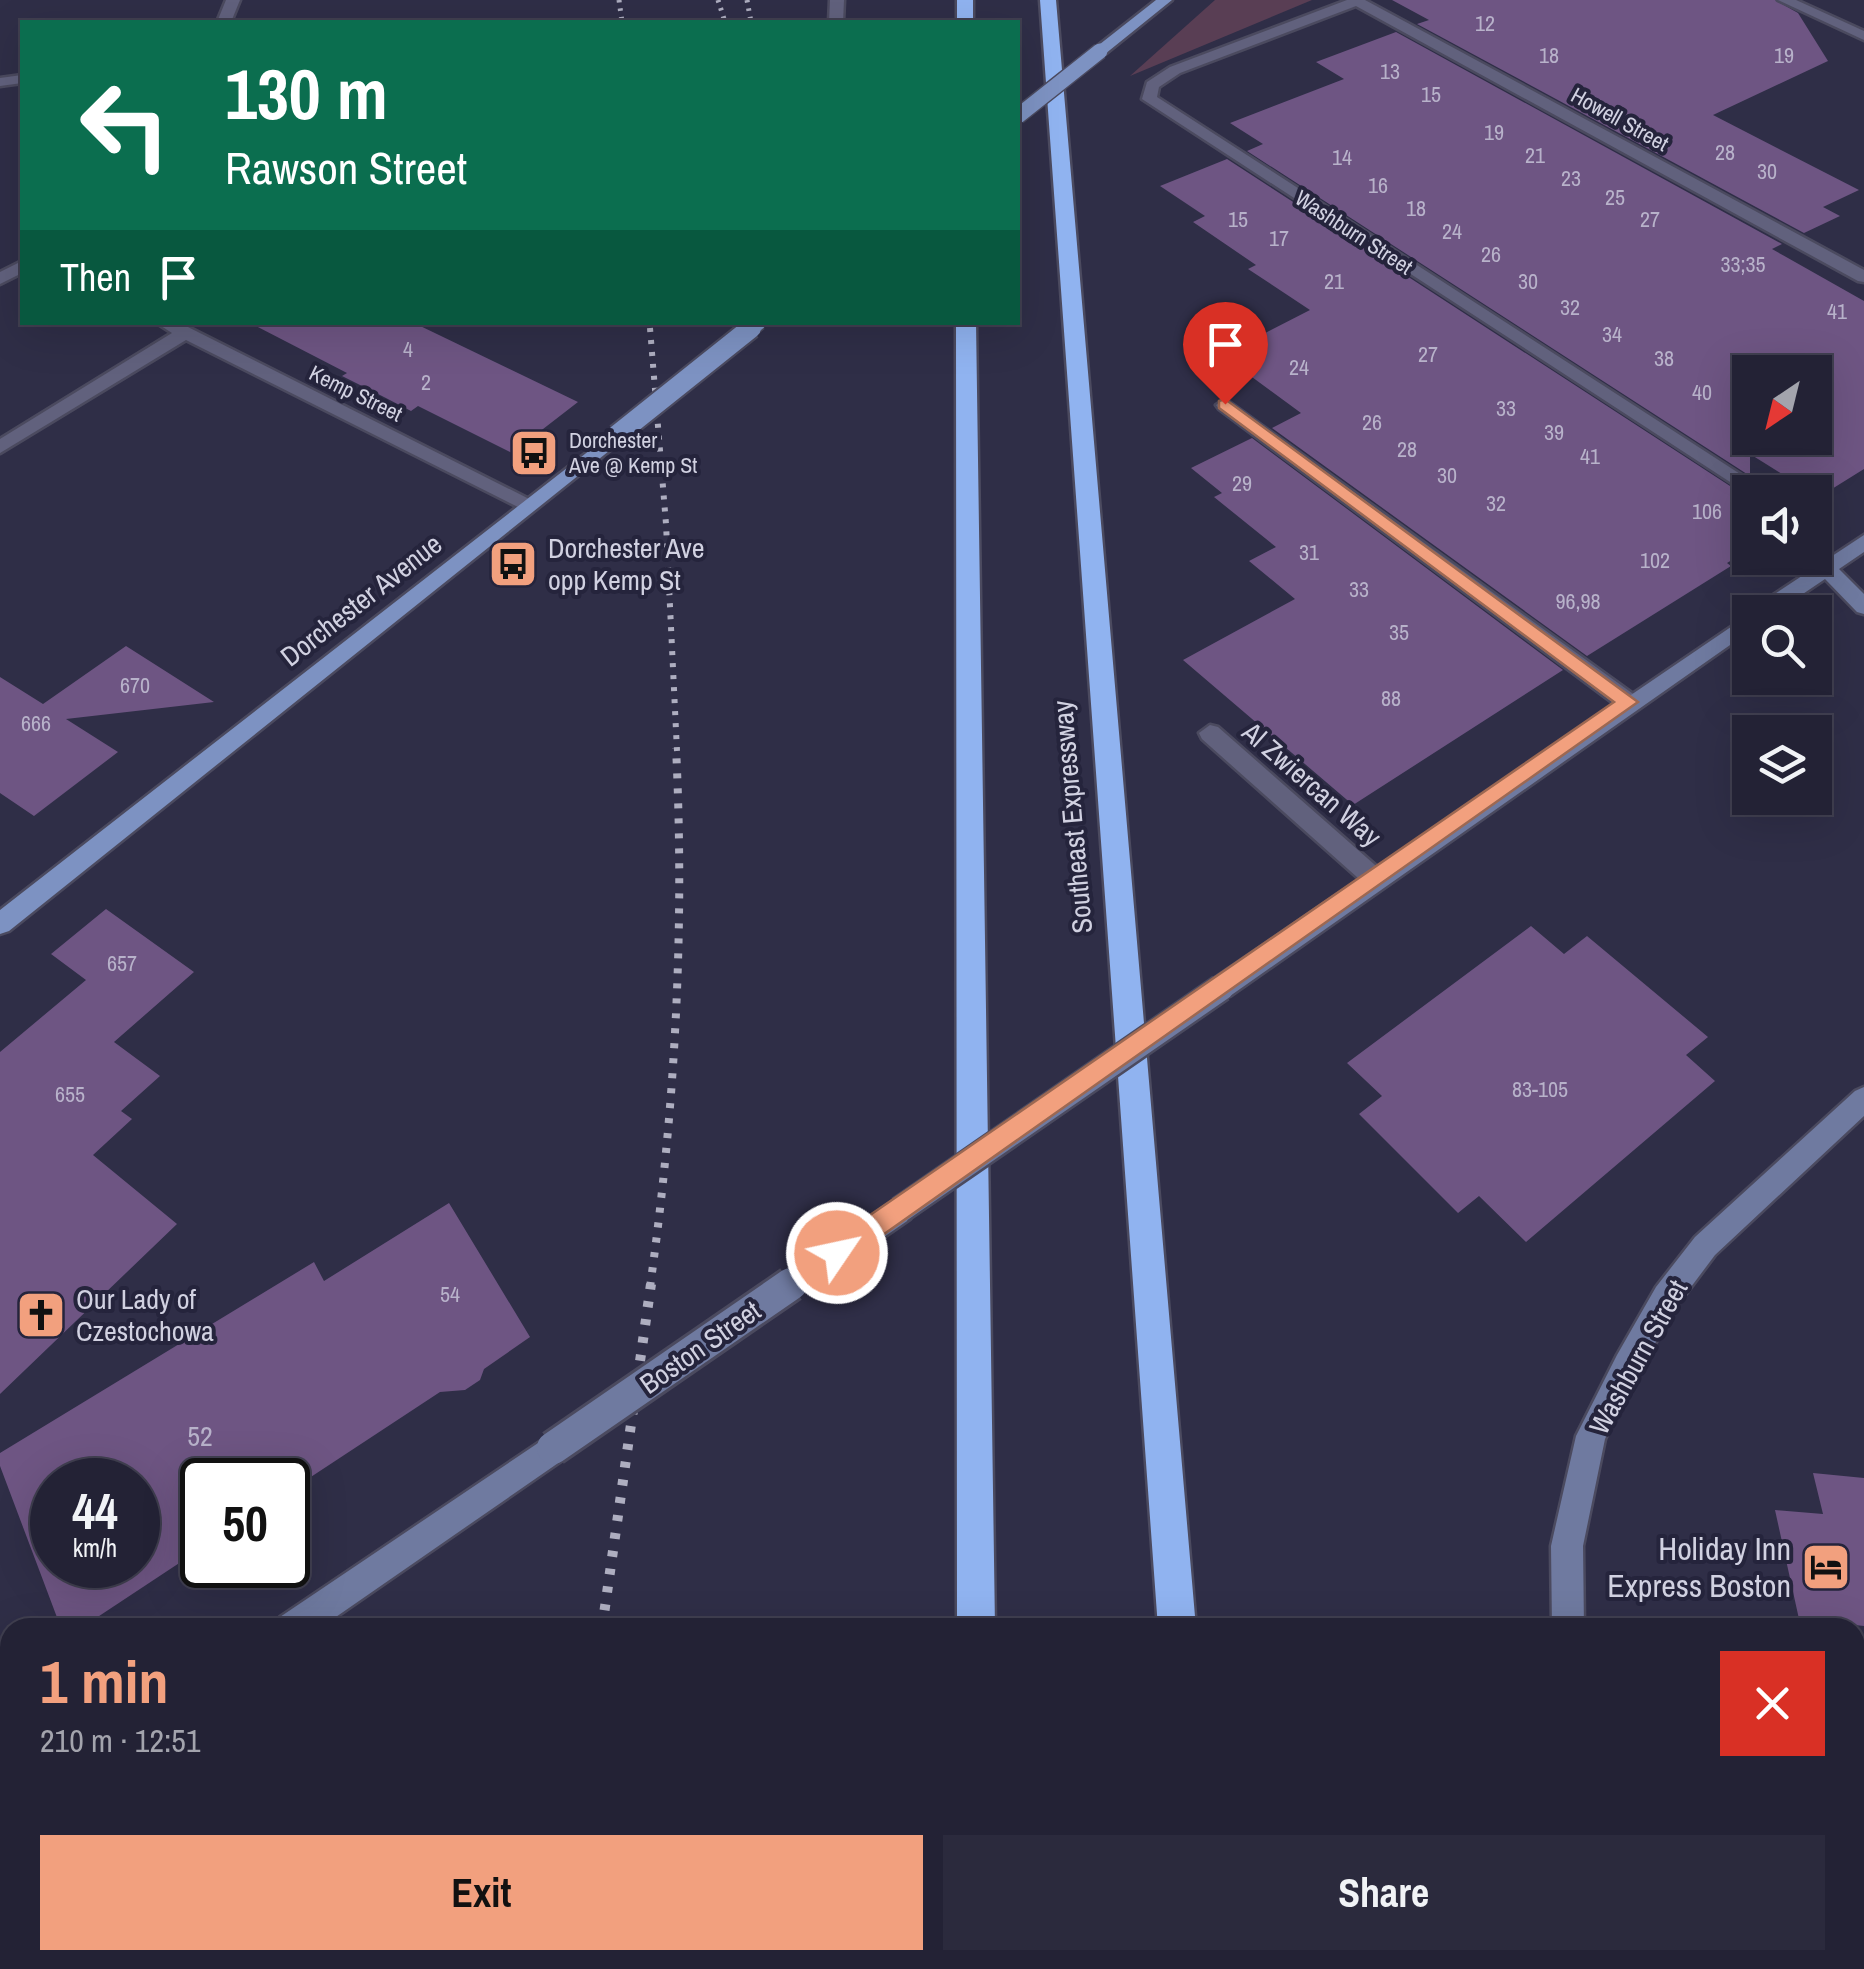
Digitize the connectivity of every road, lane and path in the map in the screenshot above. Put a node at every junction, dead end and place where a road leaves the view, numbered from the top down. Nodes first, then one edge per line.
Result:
1 (1048, 0) edge
2 (1164, 0) edge
3 (1785, 0) edge
4 (1356, 1) edge
5 (1864, 36) edge
6 (1020, 114) edge
7 (1864, 277) edge
8 (168, 325) edge
9 (755, 325) edge
10 (966, 325) edge
11 (185, 333) junction
12 (1225, 404) dead end
13 (0, 447) edge
14 (1733, 475) edge
15 (530, 504) junction
16 (1864, 542) edge
17 (1832, 565) edge
18 (1817, 575) edge
19 (1832, 575) edge
20 (1787, 595) edge
21 (1864, 607) edge
22 (1732, 632) edge
23 (1628, 702) junction
24 (1210, 733) dead end
25 (1375, 879) junction
26 (0, 924) edge
27 (1864, 1099) edge
28 (306, 1618) edge
29 (976, 1618) edge
30 (1176, 1618) edge
31 (1568, 1618) edge

1 - 30 highway, Southeast Expressway
2 - 6 main road, bridge
3 - 5 street
4 - 7 street, Howell Street
4 - 14 street, Washburn Street
8 - 11 street, Kemp Street
9 - 15 main road, Dorchester Avenue, bridge
10 - 29 highway
11 - 13 street
11 - 15 street, Kemp Street
12 - 23 street
15 - 26 main road, Dorchester Avenue
16 - 17 main road
18 - 20 main road
19 - 21 main road
22 - 23 main road, Boston Street
23 - 25 main road, Boston Street
24 - 25 street, Al Zwiercan Way
25 - 28 main road, Boston Street, bridge
27 - 31 main road, Washburn Street

